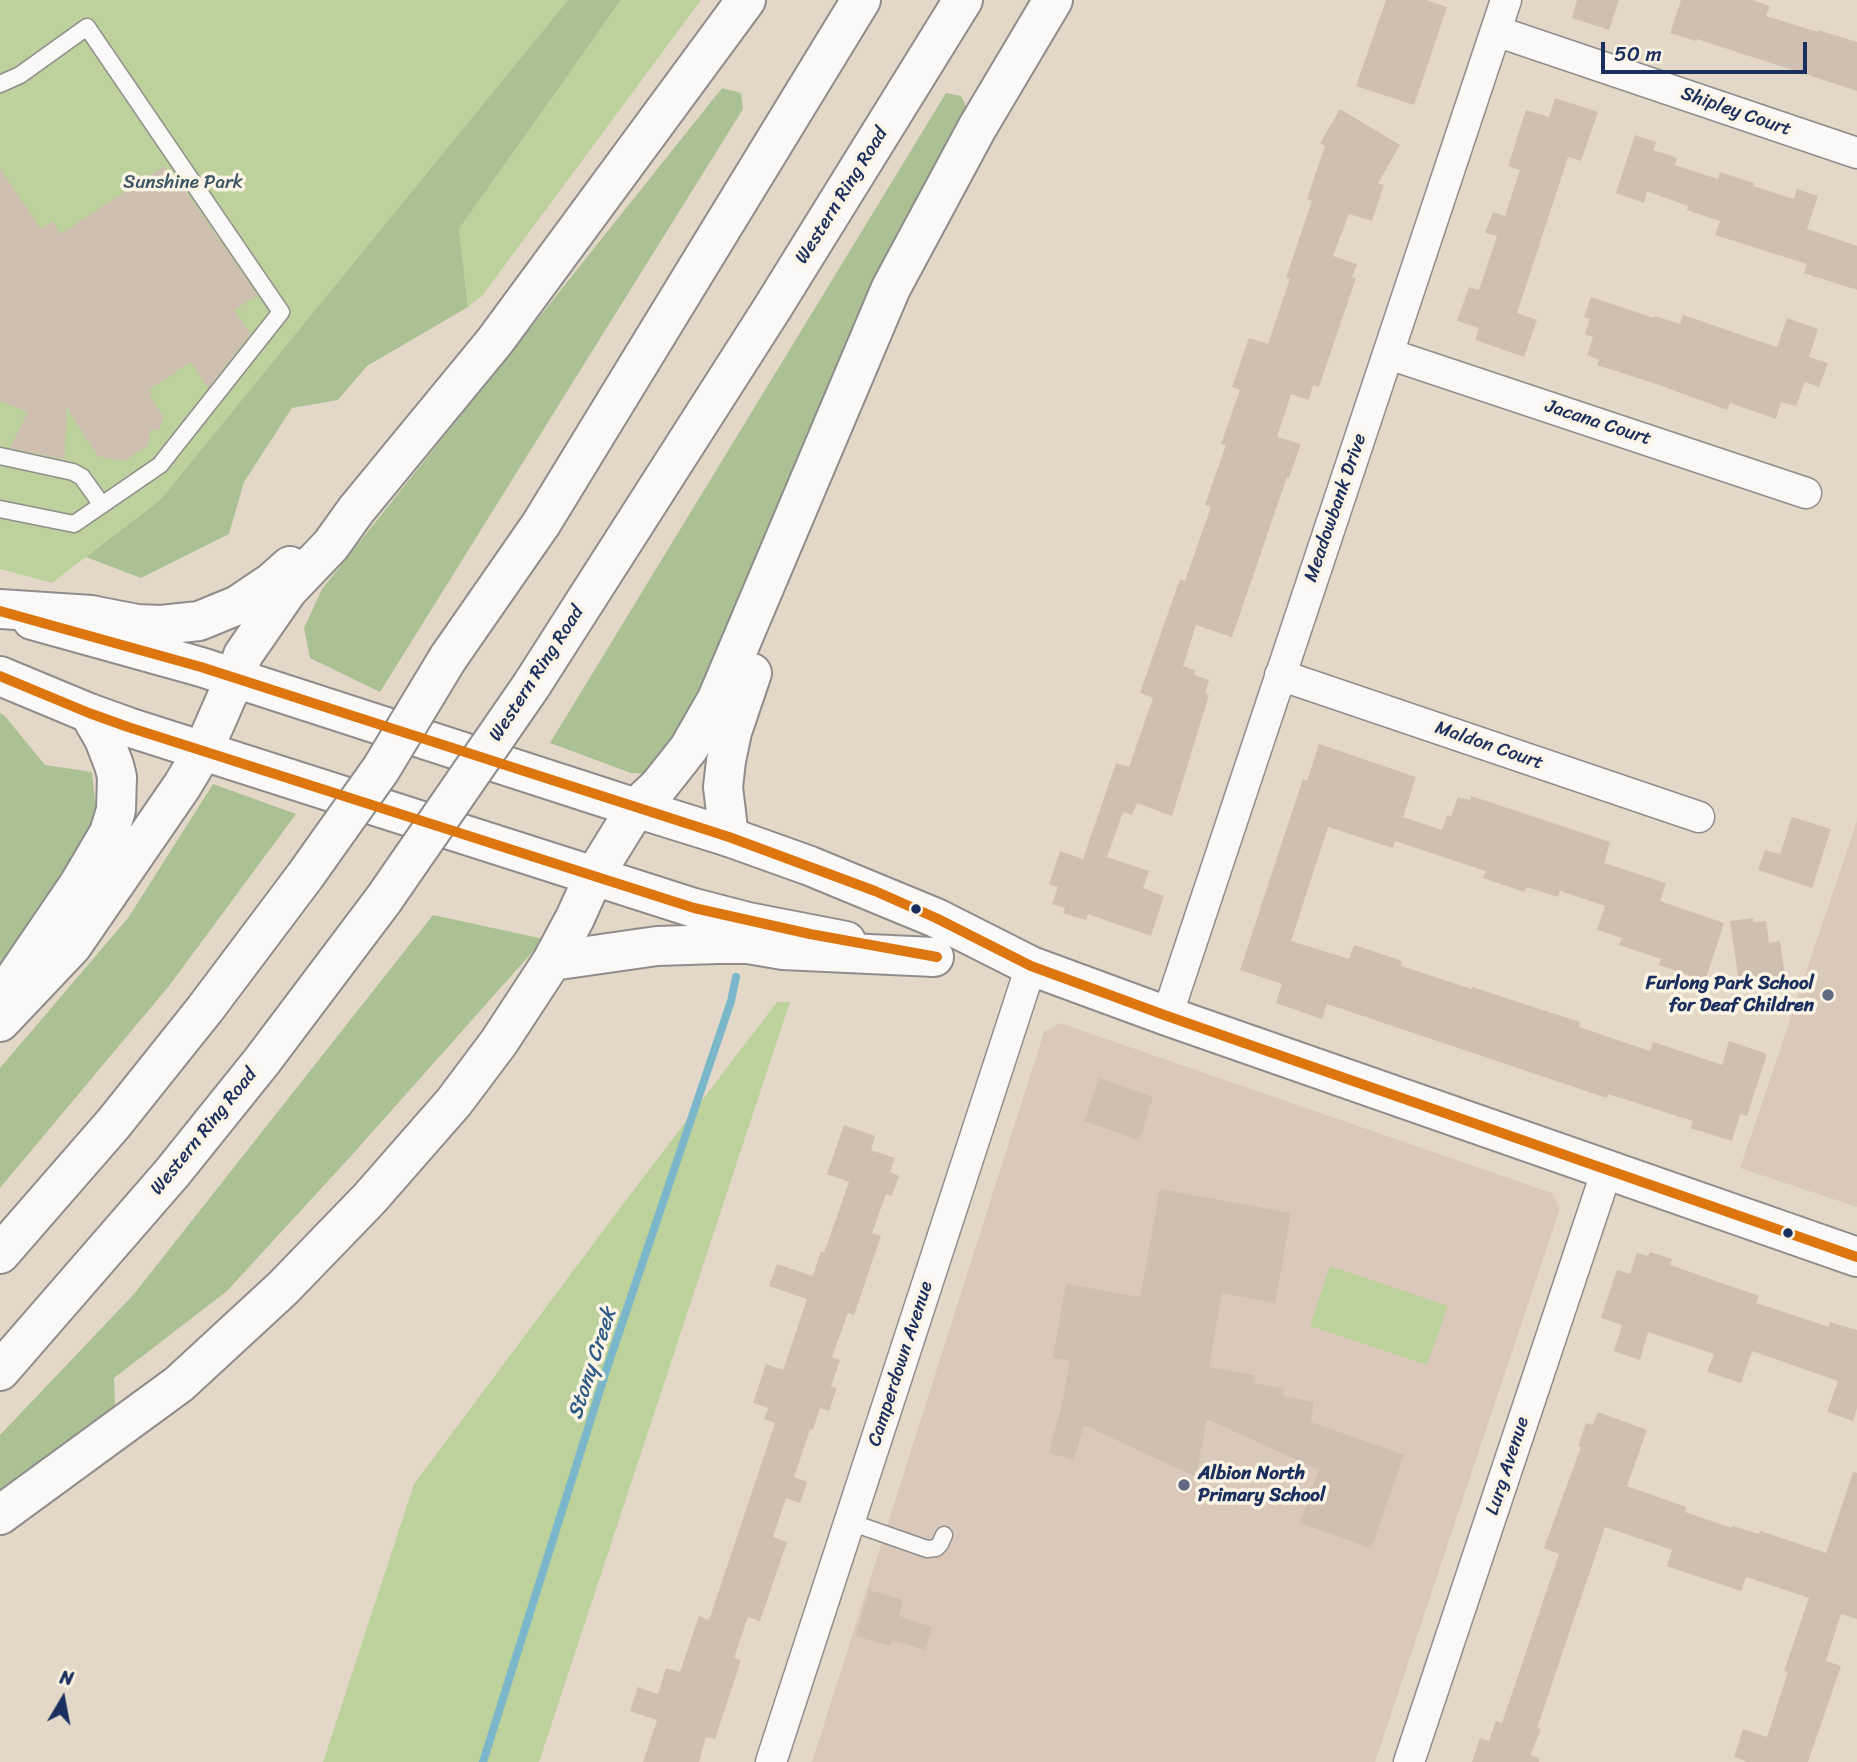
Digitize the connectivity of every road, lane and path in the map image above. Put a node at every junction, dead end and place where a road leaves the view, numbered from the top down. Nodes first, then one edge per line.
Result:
1 (746, 0) edge
2 (861, 0) edge
3 (962, 0) edge
4 (1053, 0) edge
5 (1506, 0) edge
6 (1496, 31) junction
7 (0, 84) edge
8 (1857, 153) edge
9 (1389, 354) junction
10 (837, 418) junction
11 (0, 456) edge
12 (1806, 493) dead end
13 (102, 505) junction
14 (0, 509) edge
15 (356, 510) junction
16 (0, 610) edge
17 (0, 676) edge
18 (1280, 676) junction
19 (235, 678) junction
20 (89, 713) junction
21 (203, 751) junction
22 (636, 808) junction
23 (1699, 817) dead end
24 (729, 837) junction
25 (594, 876) junction
26 (934, 957) junction
27 (552, 961) junction
28 (1031, 966) junction
29 (0, 1000) edge
30 (1167, 1016) junction
31 (0, 1022) edge
32 (1606, 1170) junction
33 (0, 1254) edge
34 (1857, 1256) edge
35 (0, 1371) edge
36 (0, 1515) edge
37 (849, 1522) junction
38 (944, 1535) dead end
39 (771, 1762) edge
40 (1409, 1762) edge

1 - 15 main road
2 - 33 main road, bridge
3 - 35 main road, Western Ring Road, bridge
4 - 10 main road
5 - 6 street, Meadowbank Drive
6 - 8 street, Shipley Court
6 - 9 street, Meadowbank Drive
7 - 13 lane
9 - 12 street, Jacana Court
9 - 18 street, Meadowbank Drive
10 - 22 main road
10 - 24 main road
11 - 13 lane
13 - 14 lane
15 - 16 main road
15 - 19 main road
16 - 19 main road
17 - 20 main road
18 - 23 street, Maldon Court
18 - 30 street, Meadowbank Drive
19 - 21 main road
19 - 22 main road
20 - 21 main road
20 - 29 main road
21 - 25 main road
21 - 31 main road
22 - 24 main road
22 - 25 main road
24 - 28 main road
25 - 26 main road
25 - 27 main road
26 - 27 main road
26 - 28 main road
27 - 36 main road
28 - 30 main road
28 - 37 street, Camperdown Avenue
30 - 32 main road
32 - 34 main road
32 - 40 street, Lurg Avenue
37 - 38 lane
37 - 39 street, Camperdown Avenue

